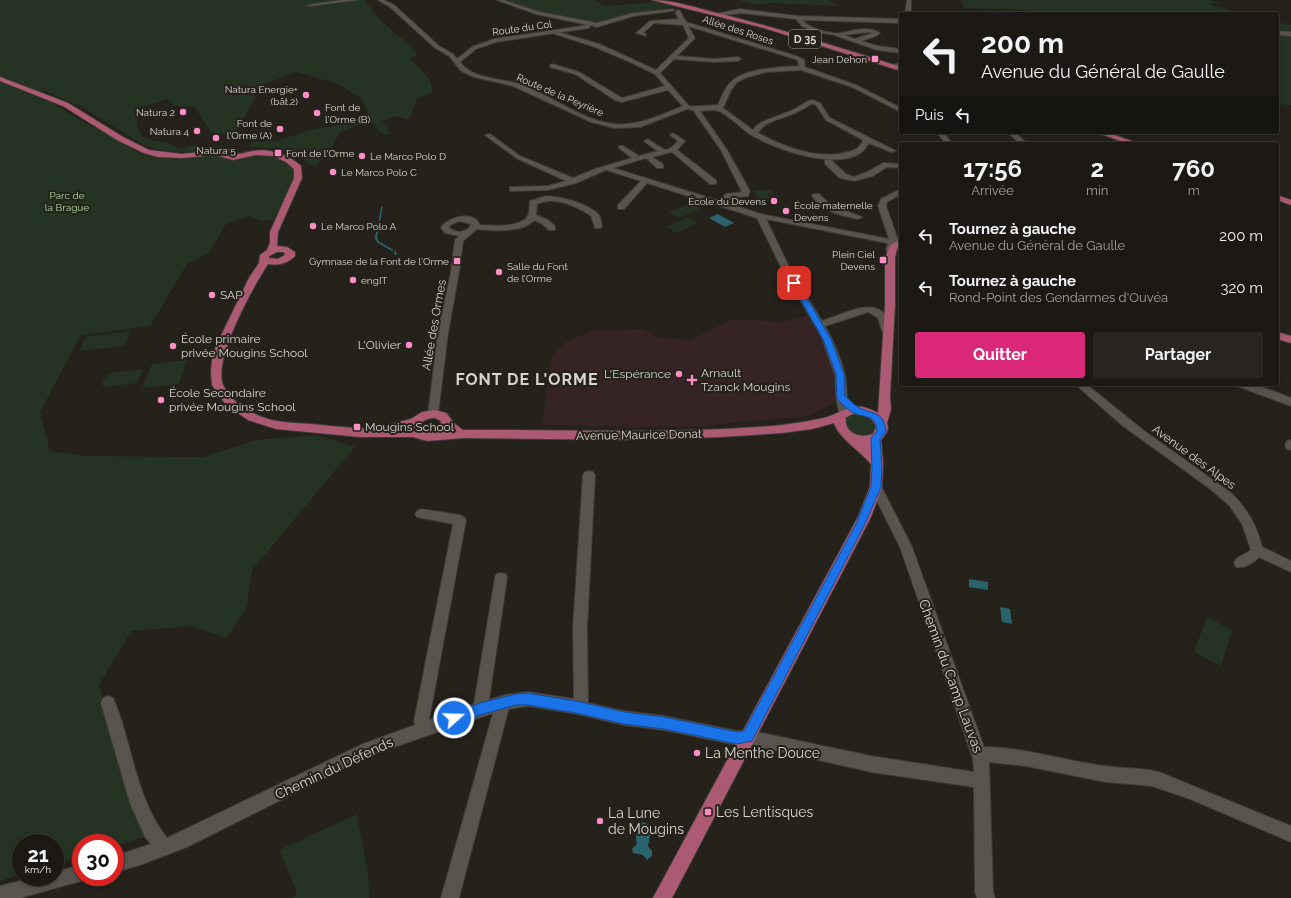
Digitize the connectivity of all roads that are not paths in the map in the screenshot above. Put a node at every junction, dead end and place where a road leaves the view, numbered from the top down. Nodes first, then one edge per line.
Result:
1 (355, 0) edge
2 (380, 0) edge
3 (499, 0) edge
4 (655, 0) edge
5 (660, 0) edge
6 (909, 0) edge
7 (310, 5) dead end
8 (682, 8) junction
9 (908, 12) edge
10 (728, 14) junction
11 (798, 18) junction
12 (899, 22) edge
13 (684, 23) junction
14 (597, 25) junction
15 (551, 32) junction
16 (835, 34) junction
17 (1279, 34) edge
18 (1291, 34) edge
19 (644, 35) dead end
20 (854, 40) junction
21 (899, 51) edge
22 (672, 58) junction
23 (738, 59) dead end
24 (456, 63) junction
25 (552, 66) dead end
26 (899, 67) edge
27 (899, 67) edge
28 (802, 68) junction
29 (657, 73) junction
30 (0, 79) edge
31 (669, 87) junction
32 (687, 107) junction
33 (720, 108) junction
34 (695, 109) junction
35 (899, 109) edge
36 (754, 134) junction
37 (941, 134) edge
38 (1012, 134) edge
39 (1105, 134) edge
40 (1114, 134) edge
41 (488, 135) dead end
42 (673, 135) dead end
43 (867, 139) junction
44 (647, 141) dead end
45 (948, 141) dead end
46 (1022, 142) edge
47 (1130, 142) edge
48 (1137, 142) edge
49 (621, 147) dead end
50 (673, 150) junction
51 (893, 151) dead end
52 (664, 152) junction
53 (245, 153) junction
54 (647, 156) junction
55 (638, 158) junction
56 (828, 162) dead end
57 (660, 166) dead end
58 (899, 166) edge
59 (606, 168) junction
60 (646, 180) junction
61 (573, 181) junction
62 (713, 182) dead end
63 (513, 189) dead end
64 (899, 192) edge
65 (1279, 195) edge
66 (816, 196) dead end
67 (1279, 199) edge
68 (1291, 200) edge
69 (1291, 204) edge
70 (721, 205) junction
71 (621, 207) dead end
72 (833, 210) junction
73 (822, 215) dead end
74 (532, 216) junction
75 (760, 216) junction
76 (858, 217) dead end
77 (846, 221) junction
78 (598, 226) dead end
79 (552, 228) dead end
80 (473, 229) junction
81 (448, 232) junction
82 (854, 234) junction
83 (898, 239) edge
84 (459, 240) junction
85 (285, 249) junction
86 (268, 255) junction
87 (277, 262) junction
88 (889, 288) junction
89 (820, 325) junction
90 (887, 336) junction
91 (1082, 386) edge
92 (1248, 386) edge
93 (884, 396) junction
94 (841, 398) junction
95 (1291, 402) edge
96 (862, 411) junction
97 (433, 414) junction
98 (843, 415) junction
99 (446, 422) junction
100 (881, 423) junction
101 (816, 424) junction
102 (415, 427) junction
103 (841, 429) junction
104 (462, 434) junction
105 (437, 435) junction
106 (851, 437) junction
107 (875, 438) junction
108 (877, 464) junction
109 (589, 475) dead end
110 (876, 487) junction
111 (421, 514) dead end
112 (1257, 550) junction
113 (1240, 563) dead end
114 (1291, 567) edge
115 (501, 578) dead end
116 (505, 702) junction
117 (108, 703) dead end
118 (480, 709) junction
119 (578, 709) junction
120 (423, 729) junction
121 (748, 737) junction
122 (978, 754) junction
123 (981, 781) junction
124 (1291, 834) edge
125 (164, 848) junction
126 (124, 861) edge
127 (72, 875) edge
128 (0, 895) edge
129 (450, 898) edge
130 (662, 898) edge
131 (986, 898) edge

1 - 7 street
2 - 24 street, Route de la Peyrière
3 - 14 street
4 - 8 main road, D 35
5 - 8 main road, D 35
6 - 9 street
8 - 10 main road, D 35
8 - 13 street
8 - 14 street, Route du Col
8 - 26 main road, D 35
10 - 11 street
10 - 27 main road, D 35
11 - 12 street
11 - 16 street
13 - 19 street, Allée des Roses
13 - 22 street
13 - 28 street, Allée des Roses
14 - 15 street, Route du Col
15 - 24 street, Route du Col
15 - 29 street
16 - 20 street
16 - 20 street
17 - 18 street
20 - 21 street
22 - 23 street
22 - 29 street
24 - 32 street, Route de la Peyrière
25 - 31 street
28 - 33 street
28 - 35 street
29 - 31 street
30 - 53 main road
31 - 32 street
32 - 34 street
33 - 34 street
33 - 36 street
34 - 70 street
36 - 43 street
36 - 43 street
37 - 45 street
38 - 46 street
39 - 47 main road
40 - 48 main road
41 - 61 street
42 - 50 street
43 - 51 street
44 - 52 street
49 - 55 street
50 - 52 street
50 - 62 street
52 - 54 street
53 - 85 main road
53 - 86 main road
54 - 55 street
54 - 57 street
55 - 59 street
56 - 58 street
59 - 60 street
59 - 61 street
60 - 70 street
60 - 71 street
61 - 63 street
64 - 83 street
65 - 68 main road
66 - 72 street
67 - 69 main road
70 - 75 street
72 - 73 street
72 - 77 street
74 - 78 street
74 - 79 street
74 - 80 street
75 - 82 street
75 - 89 street
76 - 77 street
77 - 82 street
80 - 81 street
80 - 81 street
80 - 84 street
81 - 84 street
82 - 83 street
83 - 88 main road
83 - 88 main road
84 - 97 street, Allée des Ormes
85 - 86 main road
85 - 87 main road
86 - 87 main road
86 - 102 main road
87 - 102 main road
88 - 90 main road
89 - 90 street
89 - 94 street
90 - 93 main road
91 - 112 street, Avenue des Alpes
92 - 95 street
93 - 96 main road
93 - 100 main road
94 - 96 street
94 - 98 street
96 - 98 main road
96 - 100 main road
97 - 99 main road
97 - 102 main road
98 - 101 main road
98 - 103 main road
99 - 104 main road
99 - 105 main road
100 - 107 main road
101 - 103 main road
101 - 104 main road, Avenue Maurice Donat
102 - 105 main road
103 - 106 main road
104 - 105 main road, Avenue Maurice Donat
106 - 107 main road
106 - 108 main road
107 - 108 main road
108 - 110 main road
109 - 119 street
110 - 121 main road
110 - 122 street, Chemin du Camp Lauvas
111 - 120 street
112 - 113 street
112 - 114 street
115 - 118 street
116 - 118 street, Chemin du Défends
116 - 119 street, Chemin du Défends
116 - 129 street
117 - 125 street
118 - 120 street, Chemin du Défends
119 - 121 street, Chemin du Défends
120 - 125 street, Chemin du Défends
121 - 123 street, Chemin du Défends
121 - 130 main road
122 - 123 street, Chemin du Camp Lauvas
122 - 124 street
123 - 131 street, Chemin du Camp Lauvas
125 - 126 street, Chemin du Défends
127 - 128 street

